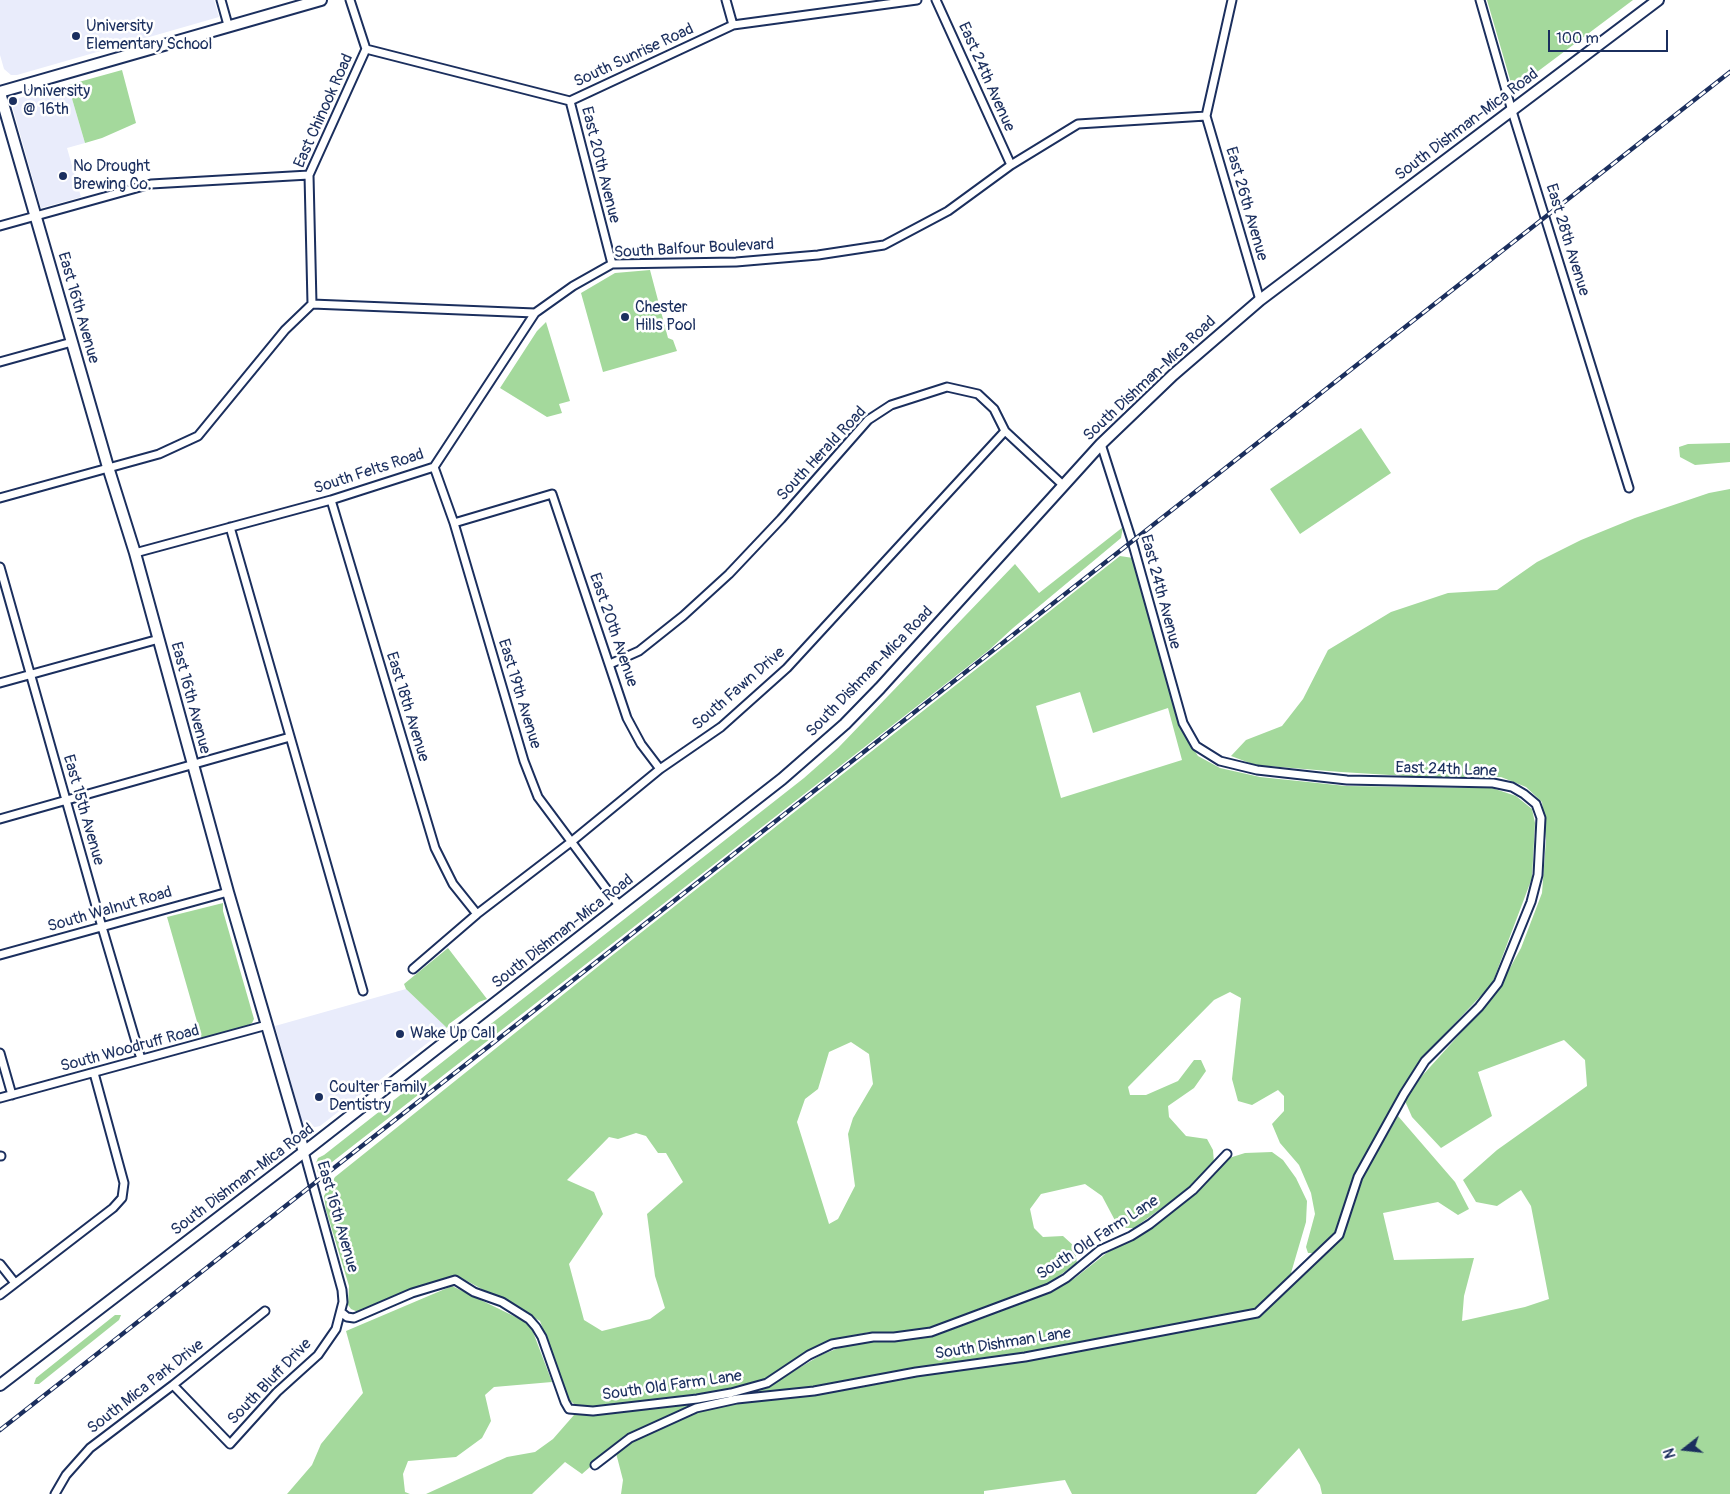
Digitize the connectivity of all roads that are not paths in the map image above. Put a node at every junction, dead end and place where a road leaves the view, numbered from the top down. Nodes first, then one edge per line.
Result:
1 (221, 0) edge
2 (321, 0) edge
3 (350, 0) edge
4 (726, 0) edge
5 (916, 0) edge
6 (936, 0) edge
7 (1232, 0) edge
8 (1480, 0) edge
9 (1658, 0) edge
10 (228, 25) junction
11 (733, 25) junction
12 (366, 49) junction
13 (0, 92) edge
14 (570, 101) junction
15 (1512, 111) junction
16 (1206, 116) junction
17 (1011, 165) junction
18 (309, 175) junction
19 (35, 216) junction
20 (0, 226) edge
21 (612, 264) junction
22 (1260, 300) junction
23 (312, 304) junction
24 (535, 313) junction
25 (72, 342) junction
26 (0, 362) edge
27 (1004, 432) junction
28 (1101, 444) junction
29 (108, 467) junction
30 (434, 467) junction
31 (1064, 486) junction
32 (1629, 488) dead end
33 (0, 498) edge
34 (331, 500) junction
35 (454, 524) junction
36 (230, 527) junction
37 (135, 553) junction
38 (0, 567) edge
39 (159, 639) junction
40 (610, 664) junction
41 (30, 675) junction
42 (0, 683) edge
43 (290, 737) junction
44 (1196, 746) joint
45 (192, 764) junction
46 (660, 769) junction
47 (66, 800) junction
48 (0, 819) edge
49 (571, 842) junction
50 (228, 892) junction
51 (620, 907) junction
52 (477, 914) junction
53 (102, 927) junction
54 (0, 955) edge
55 (413, 969) dead end
56 (363, 991) dead end
57 (267, 1025) junction
58 (0, 1053) edge
59 (141, 1059) junction
60 (94, 1073) junction
61 (12, 1094) junction
62 (0, 1098) edge
63 (304, 1152) junction
64 (1227, 1154) dead end
65 (1358, 1177) joint
66 (0, 1264) edge
67 (15, 1284) junction
68 (0, 1295) edge
69 (265, 1311) dead end
70 (341, 1312) junction
71 (0, 1385) edge
72 (173, 1385) junction
73 (595, 1465) dead end
74 (55, 1494) edge

1 - 10 street
2 - 10 main road
3 - 12 street
4 - 11 street
5 - 11 street, South Sunrise Road
6 - 17 street, East 24th Avenue
7 - 16 street
8 - 15 street, East 28th Avenue
9 - 15 main road, South Dishman-Mica Road
10 - 13 main road
11 - 14 street, South Sunrise Road
12 - 14 street, South Sunrise Road
12 - 18 street, East Chinook Road
13 - 19 main road, East 16th Avenue
14 - 21 street, East 20th Avenue
15 - 22 main road, South Dishman-Mica Road
15 - 32 street, East 28th Avenue
16 - 17 street, South Balfour Boulevard
16 - 22 street, East 26th Avenue
17 - 21 street, South Balfour Boulevard
18 - 19 street
18 - 23 street, East Chinook Road
19 - 20 street
19 - 25 main road, East 16th Avenue
21 - 24 street, South Balfour Boulevard
22 - 28 main road, South Dishman-Mica Road
23 - 24 street
23 - 29 street
24 - 30 street, South Felts Road
25 - 26 street
25 - 29 main road, East 16th Avenue
27 - 31 street, South Herald Road
27 - 40 street, South Herald Road
27 - 46 street, South Fawn Drive
28 - 31 main road, South Dishman-Mica Road
28 - 44 street, East 24th Avenue
29 - 33 street
29 - 37 main road, East 16th Avenue
30 - 34 street, South Felts Road
30 - 35 street, East 19th Avenue
31 - 51 main road, South Dishman-Mica Road
34 - 36 street, South Felts Road
34 - 52 street, East 18th Avenue
35 - 40 street, East 20th Avenue
35 - 49 street, East 19th Avenue
36 - 37 street, South Felts Road
36 - 43 street
37 - 39 main road, East 16th Avenue
38 - 41 street, East 15th Avenue
39 - 41 street
39 - 45 main road, East 16th Avenue
40 - 46 street, East 20th Avenue
41 - 42 street
41 - 47 street, East 15th Avenue
43 - 45 street
43 - 56 street
44 - 65 street, East 24th Lane
45 - 47 street
45 - 50 main road, East 16th Avenue
46 - 49 street, South Fawn Drive
47 - 48 street
47 - 53 street, East 15th Avenue
49 - 51 street, East 19th Avenue
49 - 52 street, South Fawn Drive
50 - 53 street, South Walnut Road
50 - 57 main road, East 16th Avenue
51 - 63 main road, South Dishman-Mica Road
52 - 55 street, South Fawn Drive
53 - 54 street, South Walnut Road
53 - 59 street, East 15th Avenue
57 - 59 street, South Woodruff Road
57 - 63 main road, East 16th Avenue
58 - 61 street
59 - 60 street, South Woodruff Road
60 - 61 street, South Woodruff Road
60 - 67 street
61 - 62 street, South Woodruff Road
63 - 70 street, East 16th Avenue
63 - 71 main road, South Dishman-Mica Road
64 - 70 street, South Old Farm Lane
65 - 73 street, South Dishman Lane
66 - 67 street
67 - 68 street
69 - 72 street, South Mica Park Drive
70 - 72 street, South Bluff Drive
72 - 74 street, South Mica Park Drive

